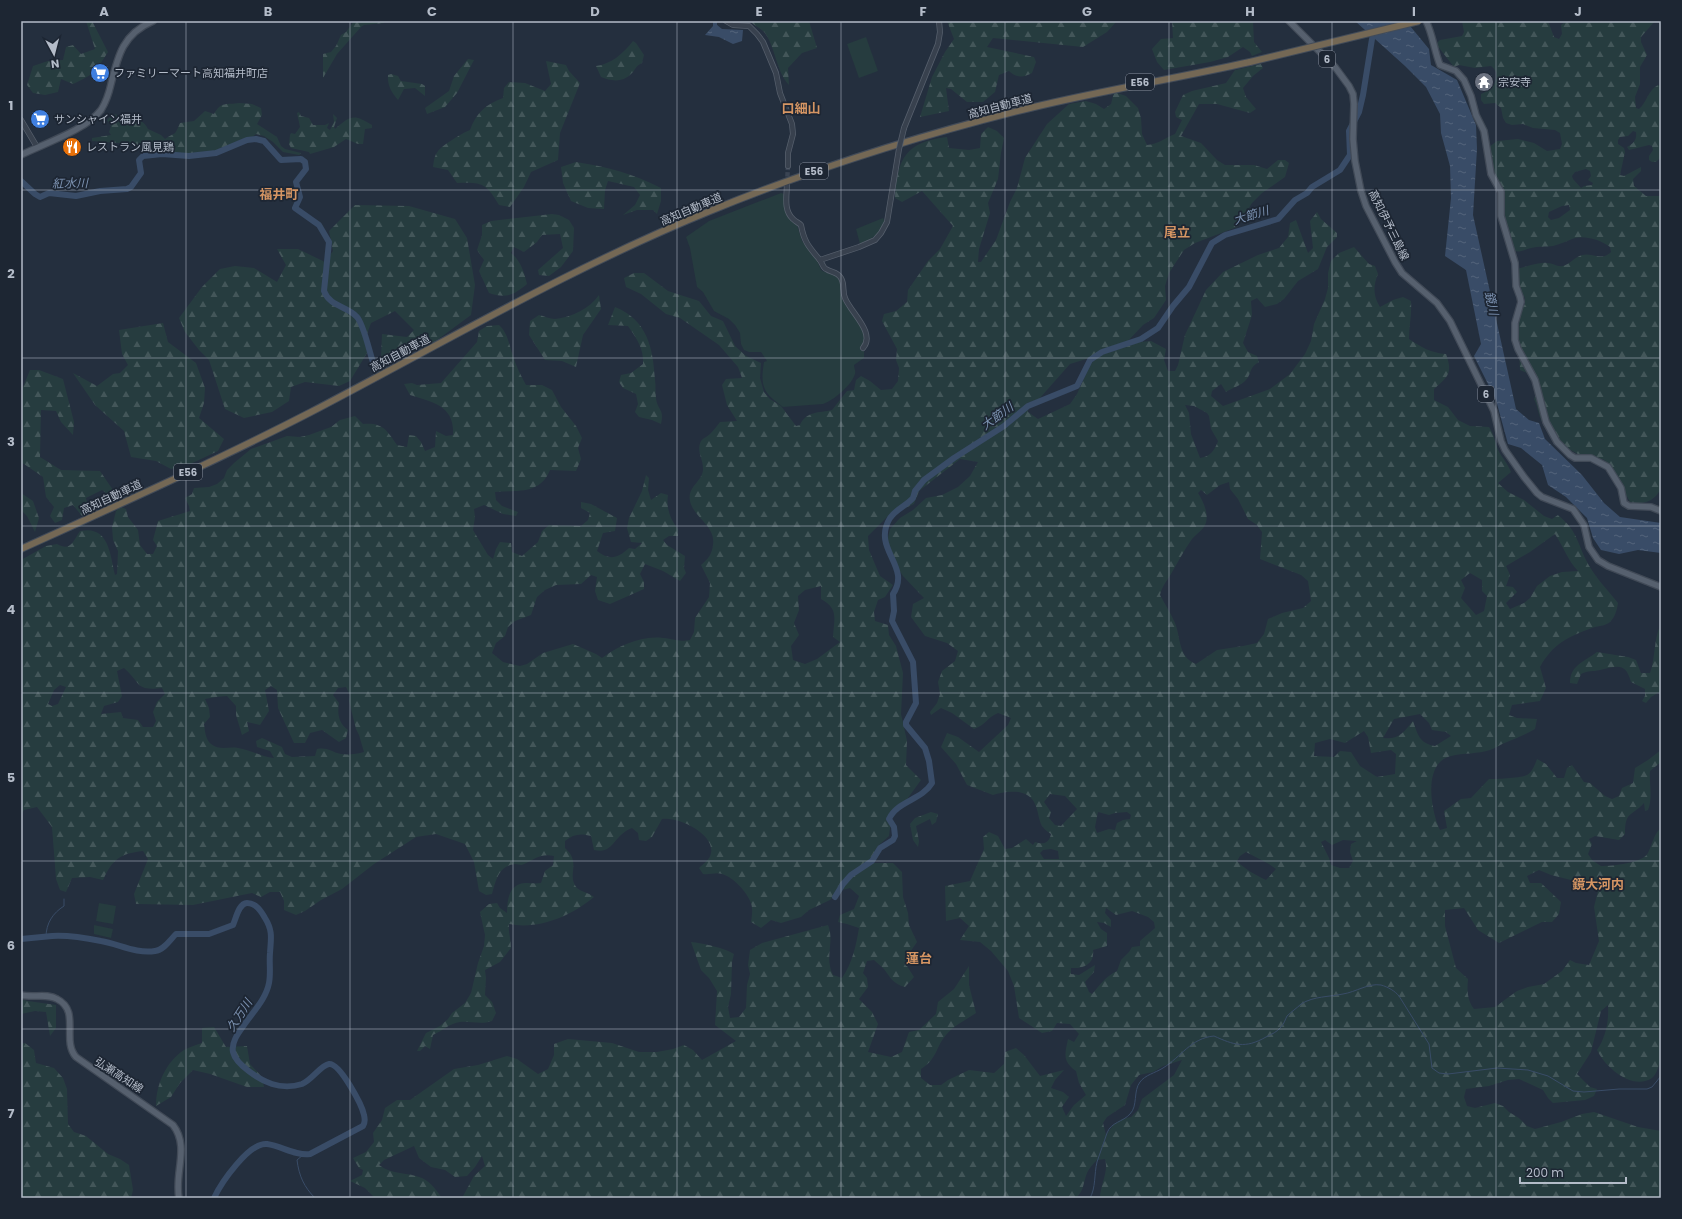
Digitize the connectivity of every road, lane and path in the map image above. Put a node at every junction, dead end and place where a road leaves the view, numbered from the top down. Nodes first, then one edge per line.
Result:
1 (153, 21) edge
2 (726, 21) edge
3 (939, 21) edge
4 (1288, 21) edge
5 (1407, 21) edge
6 (1419, 21) edge
7 (1426, 21) edge
8 (1250, 61) junction
9 (21, 120) edge
10 (37, 147) junction
11 (21, 155) edge
12 (788, 166) tunnel mouth
13 (787, 183) tunnel mouth
14 (820, 260) junction
15 (862, 348) dead end
16 (407, 359) junction
17 (351, 389) junction
18 (1661, 511) edge
19 (21, 545) edge
20 (21, 549) edge
21 (1661, 587) edge
22 (21, 994) edge
23 (179, 1198) edge

1 - 10 main road
2 - 12 street
3 - 14 street, bridge
4 - 21 main road, 高知伊予三島線 / 6
5 - 8 highway, 高知自動車道 / E56, bridge
6 - 8 highway, 高知自動車道 / E56, bridge
7 - 18 main road
8 - 16 highway, 高知自動車道 / E56
8 - 16 highway, 高知自動車道 / E56
9 - 10 street
10 - 11 main road
13 - 14 street
14 - 15 street
16 - 17 highway, 高知自動車道 / E56
17 - 19 highway, 高知自動車道 / E56
17 - 20 highway, 高知自動車道 / E56
22 - 23 main road, 弘瀬高知線

